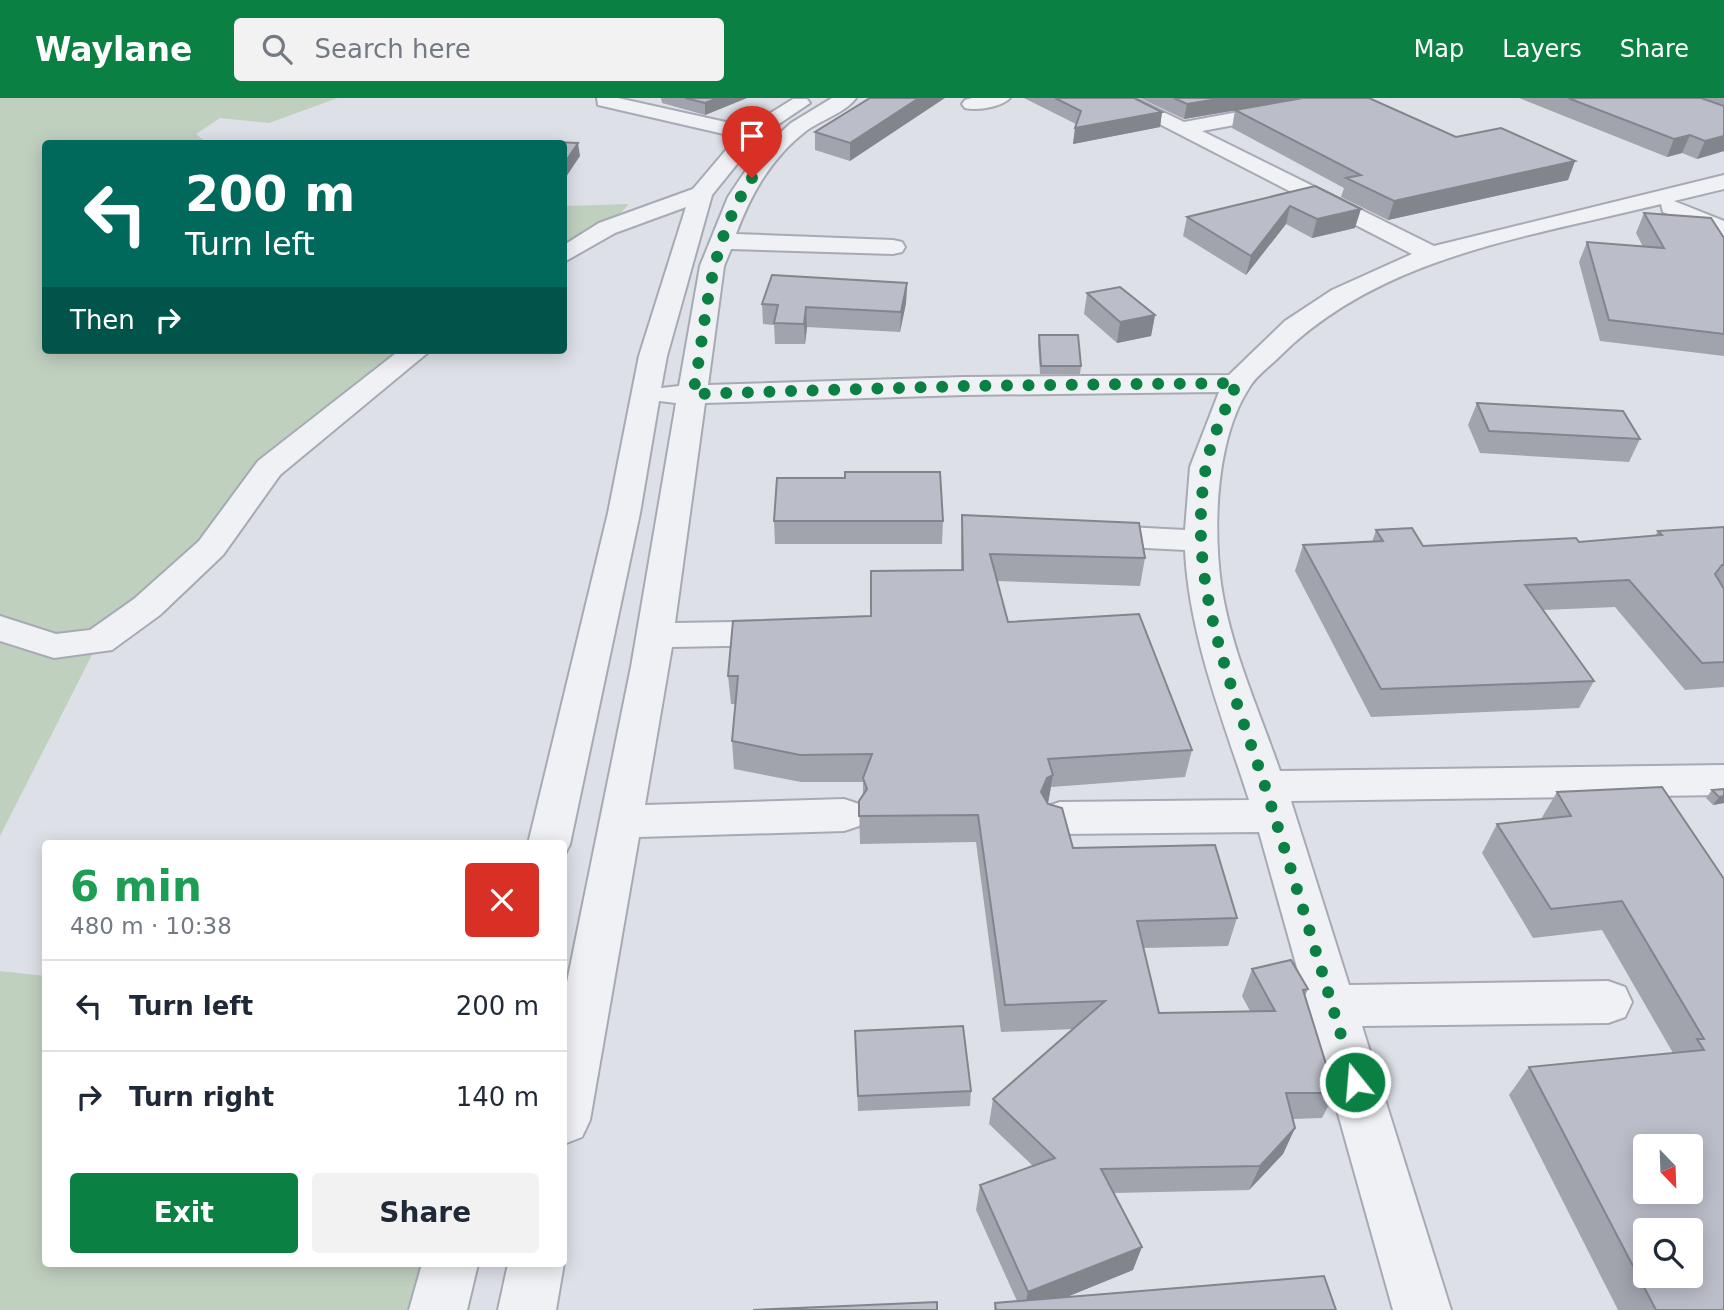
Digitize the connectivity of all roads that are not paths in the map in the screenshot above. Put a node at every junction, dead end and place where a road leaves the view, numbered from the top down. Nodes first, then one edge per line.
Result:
1 (808, 98) edge
2 (846, 98) edge
3 (1000, 98) edge
4 (1119, 98) edge
5 (1346, 98) edge
6 (605, 102) dead end
7 (972, 104) dead end
8 (1181, 129) junction
9 (751, 134) junction
10 (1724, 182) edge
11 (702, 194) junction
12 (1653, 200) junction
13 (1724, 230) edge
14 (722, 241) junction
15 (893, 247) dead end
16 (567, 253) edge
17 (1431, 254) junction
18 (412, 354) edge
19 (1237, 383) junction
20 (693, 394) junction
21 (646, 396) junction
22 (1055, 534) edge
23 (1201, 541) junction
24 (0, 628) edge
25 (822, 632) edge
26 (655, 635) junction
27 (1724, 780) edge
28 (1270, 801) junction
29 (845, 815) dead end
30 (1060, 818) edge
31 (621, 822) junction
32 (550, 840) edge
33 (1608, 1002) dead end
34 (1332, 1006) junction
35 (567, 1104) edge
36 (449, 1267) edge
37 (535, 1267) edge
38 (438, 1310) edge
39 (527, 1310) edge
40 (1423, 1310) edge

1 - 9 street
2 - 14 street
3 - 7 street
4 - 8 street
5 - 8 street
6 - 9 street
8 - 17 street
9 - 11 street
10 - 12 street
11 - 16 street
11 - 21 street
12 - 13 street
12 - 17 street
14 - 15 street
14 - 20 street
17 - 19 street
18 - 24 street
19 - 20 street
19 - 23 street
20 - 21 street
20 - 26 street
21 - 32 street
22 - 23 street
23 - 28 street
25 - 26 street
26 - 31 street
27 - 28 street
28 - 30 street
28 - 34 street
29 - 31 street
31 - 35 street
33 - 34 street
34 - 40 street
36 - 38 street
37 - 39 street

